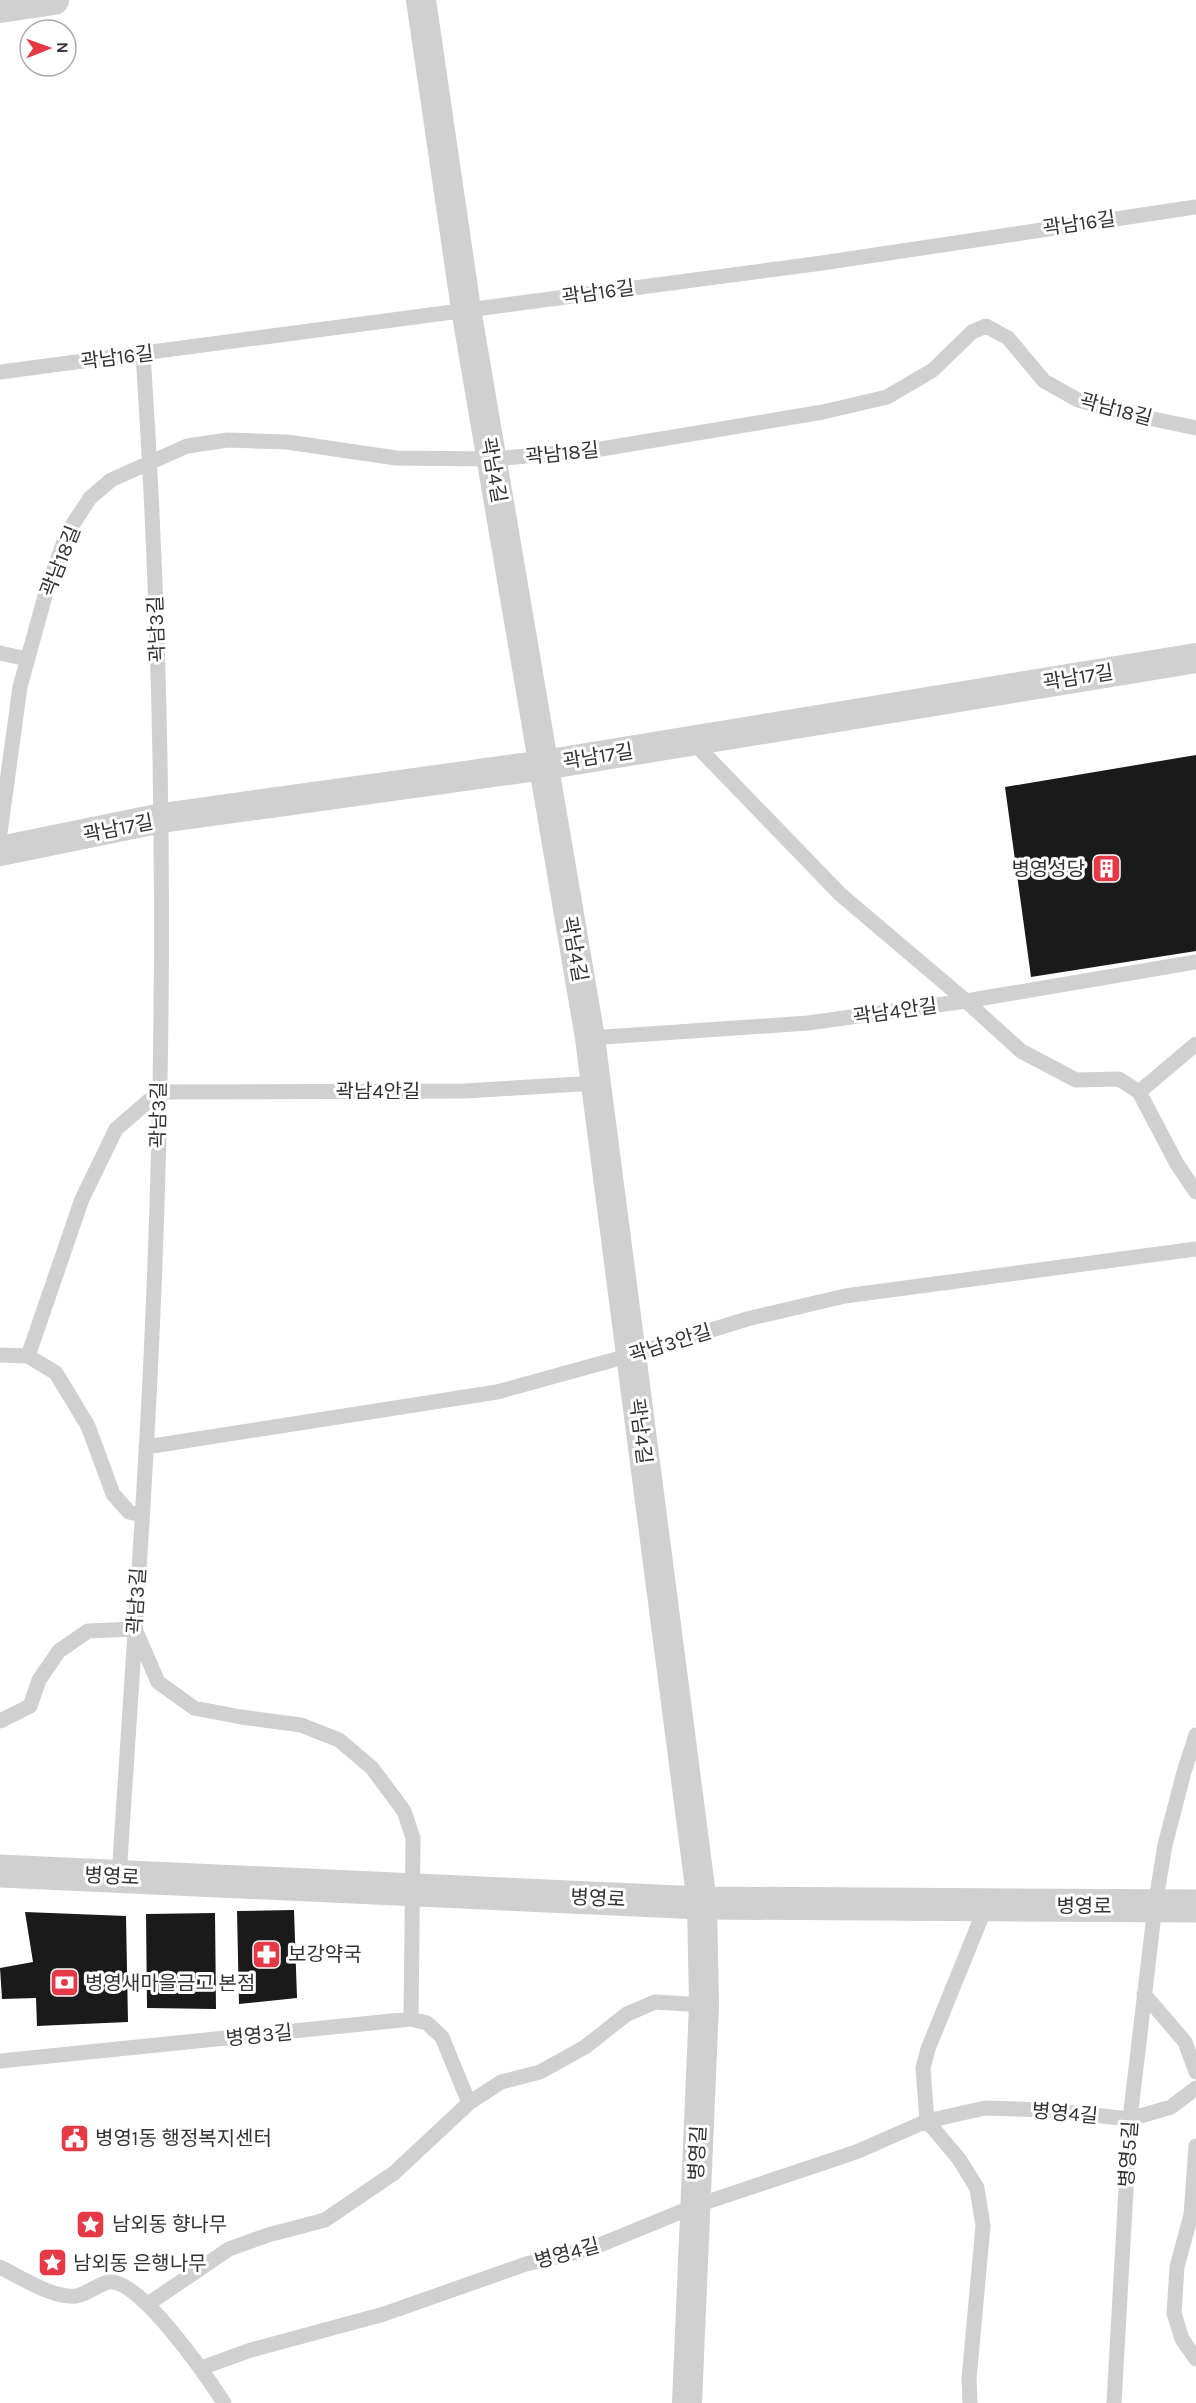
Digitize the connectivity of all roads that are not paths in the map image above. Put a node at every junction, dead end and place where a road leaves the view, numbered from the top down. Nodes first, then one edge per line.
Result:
1 (54, 0) edge
2 (421, 0) edge
3 (0, 8) edge
4 (1196, 207) edge
5 (466, 309) junction
6 (143, 353) junction
7 (0, 372) edge
8 (1196, 428) edge
9 (492, 459) junction
10 (150, 462) junction
11 (0, 653) edge
12 (1196, 658) edge
13 (27, 659) junction
14 (692, 741) junction
15 (544, 765) junction
16 (162, 819) junction
17 (0, 833) edge
18 (0, 851) edge
19 (1196, 962) edge
20 (966, 1001) junction
21 (590, 1038) junction
22 (1196, 1044) edge
23 (596, 1083) junction
24 (159, 1092) junction
25 (1139, 1092) junction
26 (1196, 1192) edge
27 (1196, 1249) edge
28 (0, 1355) edge
29 (631, 1355) junction
30 (28, 1356) junction
31 (146, 1447) junction
32 (142, 1515) junction
33 (135, 1629) junction
34 (0, 1721) edge
35 (1196, 1735) edge
36 (0, 1871) edge
37 (119, 1877) junction
38 (413, 1890) junction
39 (702, 1903) junction
40 (986, 1906) junction
41 (1155, 1906) junction
42 (1196, 1906) edge
43 (1144, 1994) junction
44 (704, 2005) junction
45 (411, 2019) junction
46 (0, 2061) edge
47 (1196, 2072) edge
48 (1196, 2088) edge
49 (469, 2103) junction
50 (1130, 2119) junction
51 (927, 2121) junction
52 (1196, 2146) edge
53 (695, 2206) junction
54 (0, 2267) edge
55 (148, 2304) junction
56 (1196, 2359) edge
57 (201, 2368) junction
58 (224, 2403) edge
59 (687, 2403) edge
60 (970, 2403) edge
61 (1114, 2403) edge

1 - 3 street
2 - 5 street, 곽남4길
4 - 5 lane, 곽남16길
5 - 6 lane, 곽남16길
5 - 9 street, 곽남4길
6 - 7 lane, 곽남16길
6 - 10 lane, 곽남3길
8 - 9 lane, 곽남18길
9 - 10 lane, 곽남18길
9 - 15 street, 곽남4길
10 - 13 lane, 곽남18길
10 - 16 lane, 곽남3길
11 - 13 lane
12 - 14 street, 곽남17길
13 - 17 lane, 곽남18길
14 - 15 street, 곽남17길
14 - 20 lane
15 - 16 street, 곽남17길
15 - 21 street, 곽남4길
16 - 18 street, 곽남17길
16 - 24 lane, 곽남3길
19 - 20 lane, 곽남4안길
20 - 21 lane, 곽남4안길
20 - 25 lane
21 - 23 street, 곽남4길
22 - 25 lane
23 - 24 lane, 곽남4안길
23 - 29 street, 곽남4길
24 - 30 lane
24 - 31 lane, 곽남3길
25 - 26 lane
27 - 29 lane, 곽남3안길
28 - 30 lane
29 - 31 lane, 곽남3안길
29 - 39 street, 곽남4길
30 - 32 lane
31 - 32 lane, 곽남3길
32 - 33 lane, 곽남3길
33 - 34 lane
33 - 37 lane, 곽남3길
33 - 38 lane
35 - 41 lane, 병영5길
36 - 37 street, 병영로
37 - 38 street, 병영로
38 - 39 street, 병영로
38 - 45 lane
39 - 40 street, 병영로
39 - 44 street, 병영길
40 - 41 street, 병영로
40 - 51 lane
41 - 42 street, 병영로
41 - 43 lane, 병영5길
43 - 47 lane
43 - 50 lane, 병영5길
44 - 49 lane
44 - 53 street, 병영길
45 - 46 lane, 병영3길
45 - 49 lane
48 - 50 lane, 병영4길
49 - 55 lane
50 - 51 lane, 병영4길
50 - 61 lane, 병영5길
51 - 53 lane, 병영4길
51 - 60 lane
52 - 56 lane
53 - 57 lane, 병영4길
53 - 59 street, 병영길
54 - 55 lane
55 - 57 lane
57 - 58 lane

